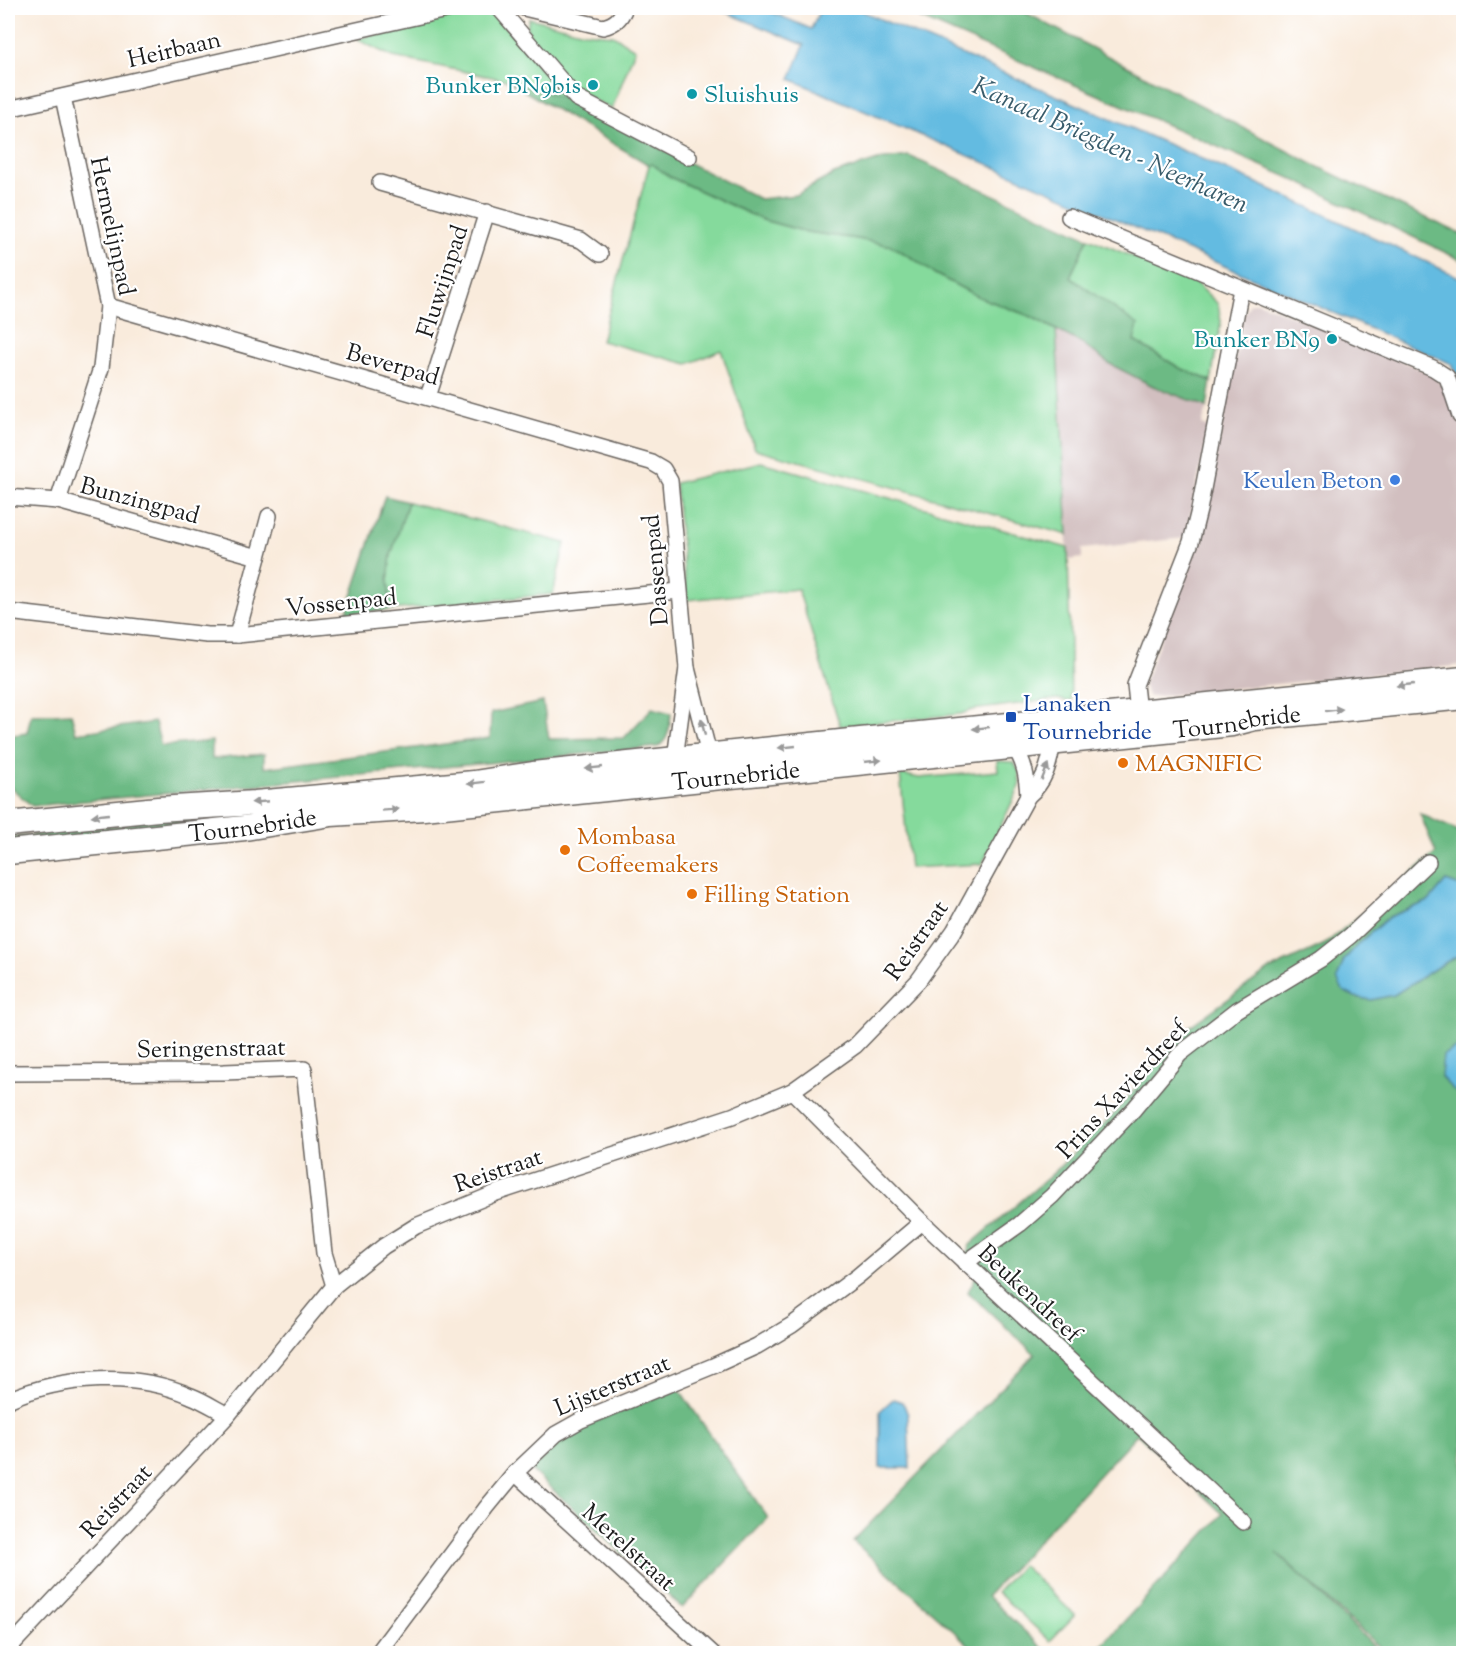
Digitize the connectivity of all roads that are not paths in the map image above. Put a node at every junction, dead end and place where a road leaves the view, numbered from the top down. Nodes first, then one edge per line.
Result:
1 (455, 8) edge
2 (499, 8) edge
3 (524, 8) edge
4 (623, 12) edge
5 (63, 97) junction
6 (8, 109) edge
7 (689, 157) dead end
8 (380, 183) dead end
9 (487, 212) junction
10 (1069, 217) dead end
11 (600, 254) dead end
12 (1241, 290) junction
13 (108, 306) junction
14 (428, 398) junction
15 (1464, 417) edge
16 (663, 469) joint
17 (8, 497) edge
18 (58, 501) junction
19 (269, 516) dead end
20 (258, 557) junction
21 (679, 591) junction
22 (8, 612) edge
23 (237, 635) junction
24 (687, 668) junction
25 (1464, 679) edge
26 (1464, 698) edge
27 (1138, 712) junction
28 (1255, 718) junction
29 (1053, 743) junction
30 (1014, 748) junction
31 (706, 756) junction
32 (675, 759) junction
33 (689, 780) junction
34 (1028, 796) junction
35 (8, 824) edge
36 (8, 852) edge
37 (1428, 862) dead end
38 (8, 1073) edge
39 (792, 1091) junction
40 (922, 1222) junction
41 (965, 1263) junction
42 (334, 1286) junction
43 (8, 1400) edge
44 (228, 1415) junction
45 (515, 1473) junction
46 (1243, 1522) dead end
47 (9, 1646) edge
48 (377, 1653) edge
49 (713, 1653) edge

1 - 5 street, Heirbaan
2 - 7 street
3 - 4 street
5 - 6 street, Heirbaan
5 - 13 street, Hermelijnpad
8 - 9 street, Fluwijnpad
9 - 11 street, Fluwijnpad
9 - 14 street, Fluwijnpad
10 - 12 street
12 - 15 street
12 - 27 street
13 - 14 street, Beverpad
13 - 18 street, Hermelijnpad
14 - 16 street, Beverpad
16 - 21 street, Dassenpad
17 - 18 street, Bunzingpad
18 - 20 street, Bunzingpad
19 - 20 street
20 - 23 street
21 - 23 street, Vossenpad
21 - 24 street, Dassenpad
22 - 23 street, Vossenpad
31 -> 24 street, Dassenpad
24 - 32 street, Dassenpad
25 -> 27 main road, Tournebride
28 -> 26 main road, Tournebride
27 - 28 street
27 -> 31 main road, Tournebride
28 - 29 main road, Tournebride
29 - 30 main road, Tournebride
34 -> 29 street, Reistraat
33 -> 30 main road, Tournebride
30 - 34 street
31 - 32 main road, Tournebride
31 - 33 street
32 - 33 street
32 -> 35 main road, Tournebride
36 -> 33 main road, Tournebride
34 - 39 street, Reistraat
37 - 41 street, Prins Xavierdreef
38 - 42 street, Seringenstraat
39 - 40 street, Beukendreef
39 - 42 street, Reistraat
40 - 41 street, Beukendreef
40 - 45 street, Lijsterstraat
41 - 46 street, Beukendreef
42 - 44 street, Reistraat
43 - 44 street
44 - 47 street, Reistraat
45 - 48 street, Lijsterstraat
45 - 49 street, Merelstraat

